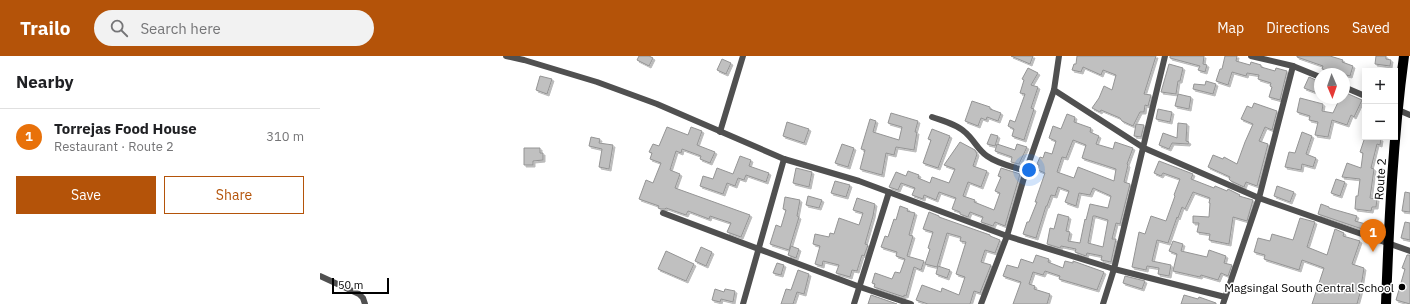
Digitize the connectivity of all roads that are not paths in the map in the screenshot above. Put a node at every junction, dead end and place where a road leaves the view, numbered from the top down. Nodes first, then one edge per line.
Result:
1 (506, 56) edge
2 (743, 56) edge
3 (1059, 56) edge
4 (1166, 56) edge
5 (1251, 56) edge
6 (1404, 56) edge
7 (1293, 66) junction
8 (1314, 75) edge
9 (1054, 90) junction
10 (1350, 90) edge
11 (1362, 95) edge
12 (1397, 104) edge
13 (1398, 109) edge
14 (1410, 115) edge
15 (932, 117) dead end
16 (720, 132) junction
17 (1394, 140) edge
18 (1144, 148) junction
19 (784, 159) junction
20 (1026, 171) junction
21 (889, 192) junction
22 (1259, 198) junction
23 (663, 213) dead end
24 (1007, 236) junction
25 (1388, 243) junction
26 (758, 249) junction
27 (1410, 251) edge
28 (1114, 269) junction
29 (320, 276) edge
30 (860, 287) junction
31 (1224, 301) edge
32 (365, 304) edge
33 (743, 304) edge
34 (854, 304) edge
35 (911, 304) edge
36 (981, 304) edge
37 (1103, 304) edge
38 (1386, 304) edge

1 - 16 street
2 - 16 street
3 - 9 street
4 - 18 street
5 - 7 street
6 - 12 highway, Route 2
7 - 8 street
7 - 22 street
9 - 18 street
9 - 20 street
10 - 11 street
13 - 14 street
15 - 20 street
16 - 19 street
17 - 25 highway, Route 2
18 - 22 street
18 - 28 street
19 - 21 street
19 - 26 street
20 - 24 street
21 - 24 street
21 - 30 street
22 - 25 street
22 - 31 street
23 - 26 street
24 - 28 street
24 - 36 street
25 - 27 street
25 - 38 highway, Route 2
26 - 30 street
26 - 33 street
28 - 31 street
28 - 37 street
29 - 32 street
30 - 34 street
30 - 35 street

